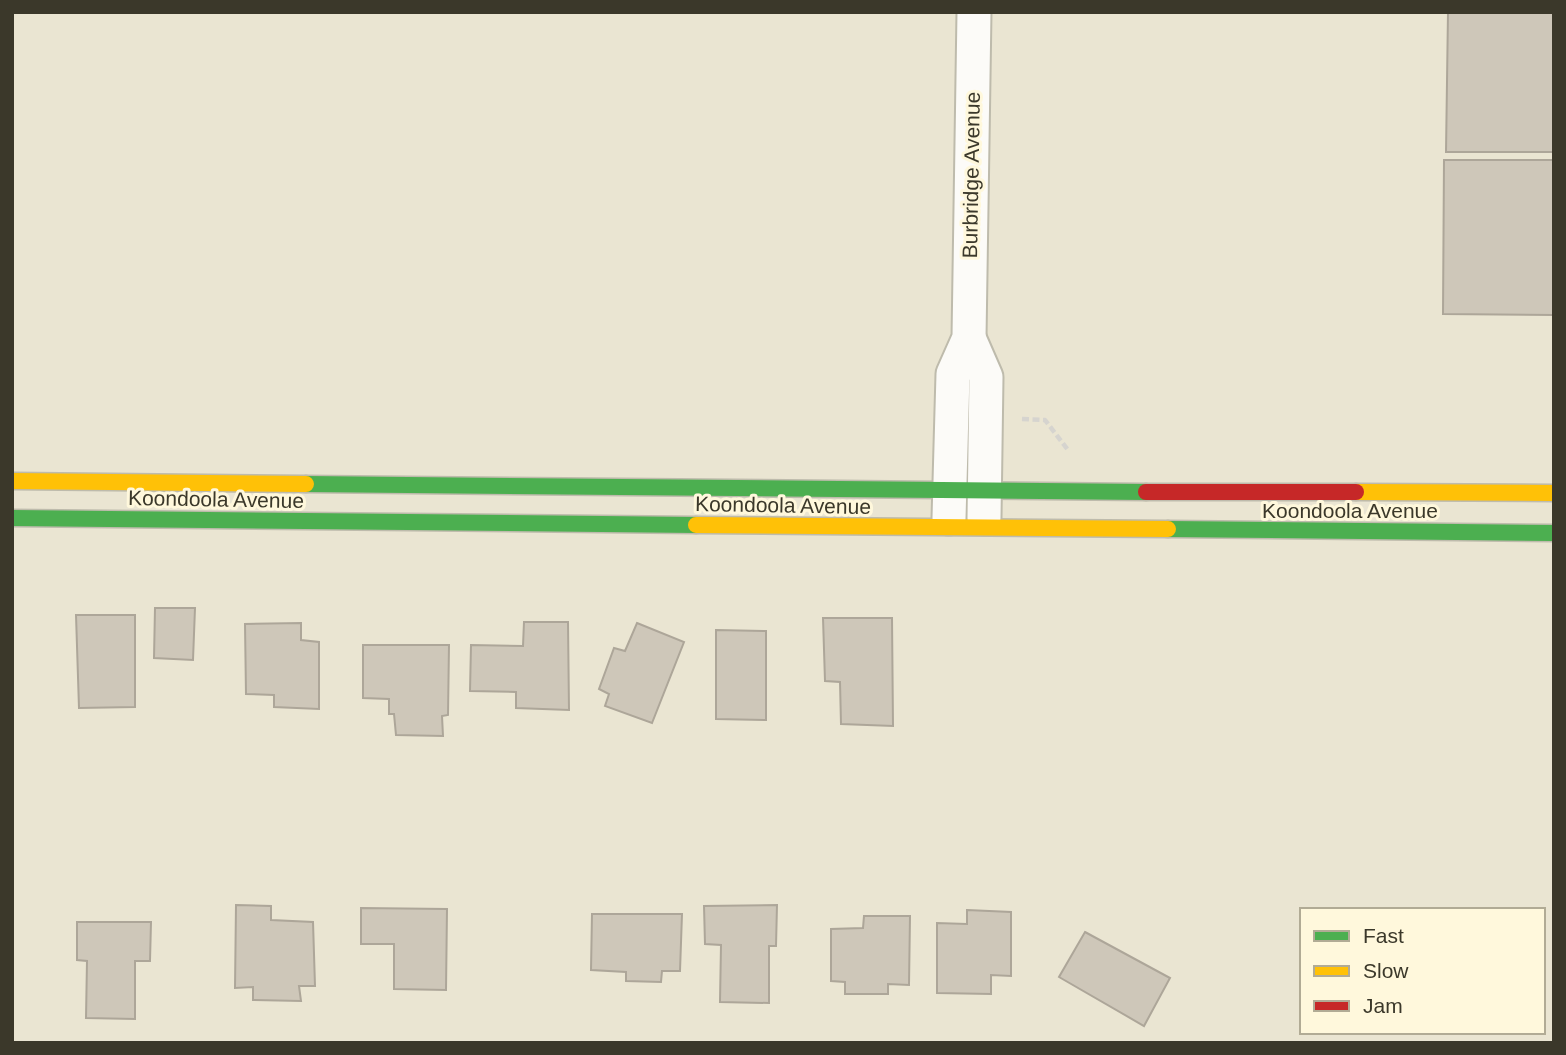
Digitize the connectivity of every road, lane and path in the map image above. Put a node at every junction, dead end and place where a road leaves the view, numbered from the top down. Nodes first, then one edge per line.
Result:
1 (974, 12) edge
2 (969, 338) junction
3 (12, 481) edge
4 (949, 491) junction
5 (985, 491) junction
6 (1554, 493) edge
7 (12, 518) edge
8 (949, 527) junction
9 (984, 527) junction
10 (1554, 533) edge

1 - 2 street, Burbridge Avenue
2 - 4 street, Burbridge Avenue
2 - 5 street, Burbridge Avenue
3 - 4 street, Koondoola Avenue
4 - 5 street, Koondoola Avenue
4 - 8 street, Burbridge Avenue
5 - 6 street, Koondoola Avenue
5 - 9 street, Burbridge Avenue
7 - 8 street, Koondoola Avenue
8 - 9 street, Koondoola Avenue
9 - 10 street, Koondoola Avenue

